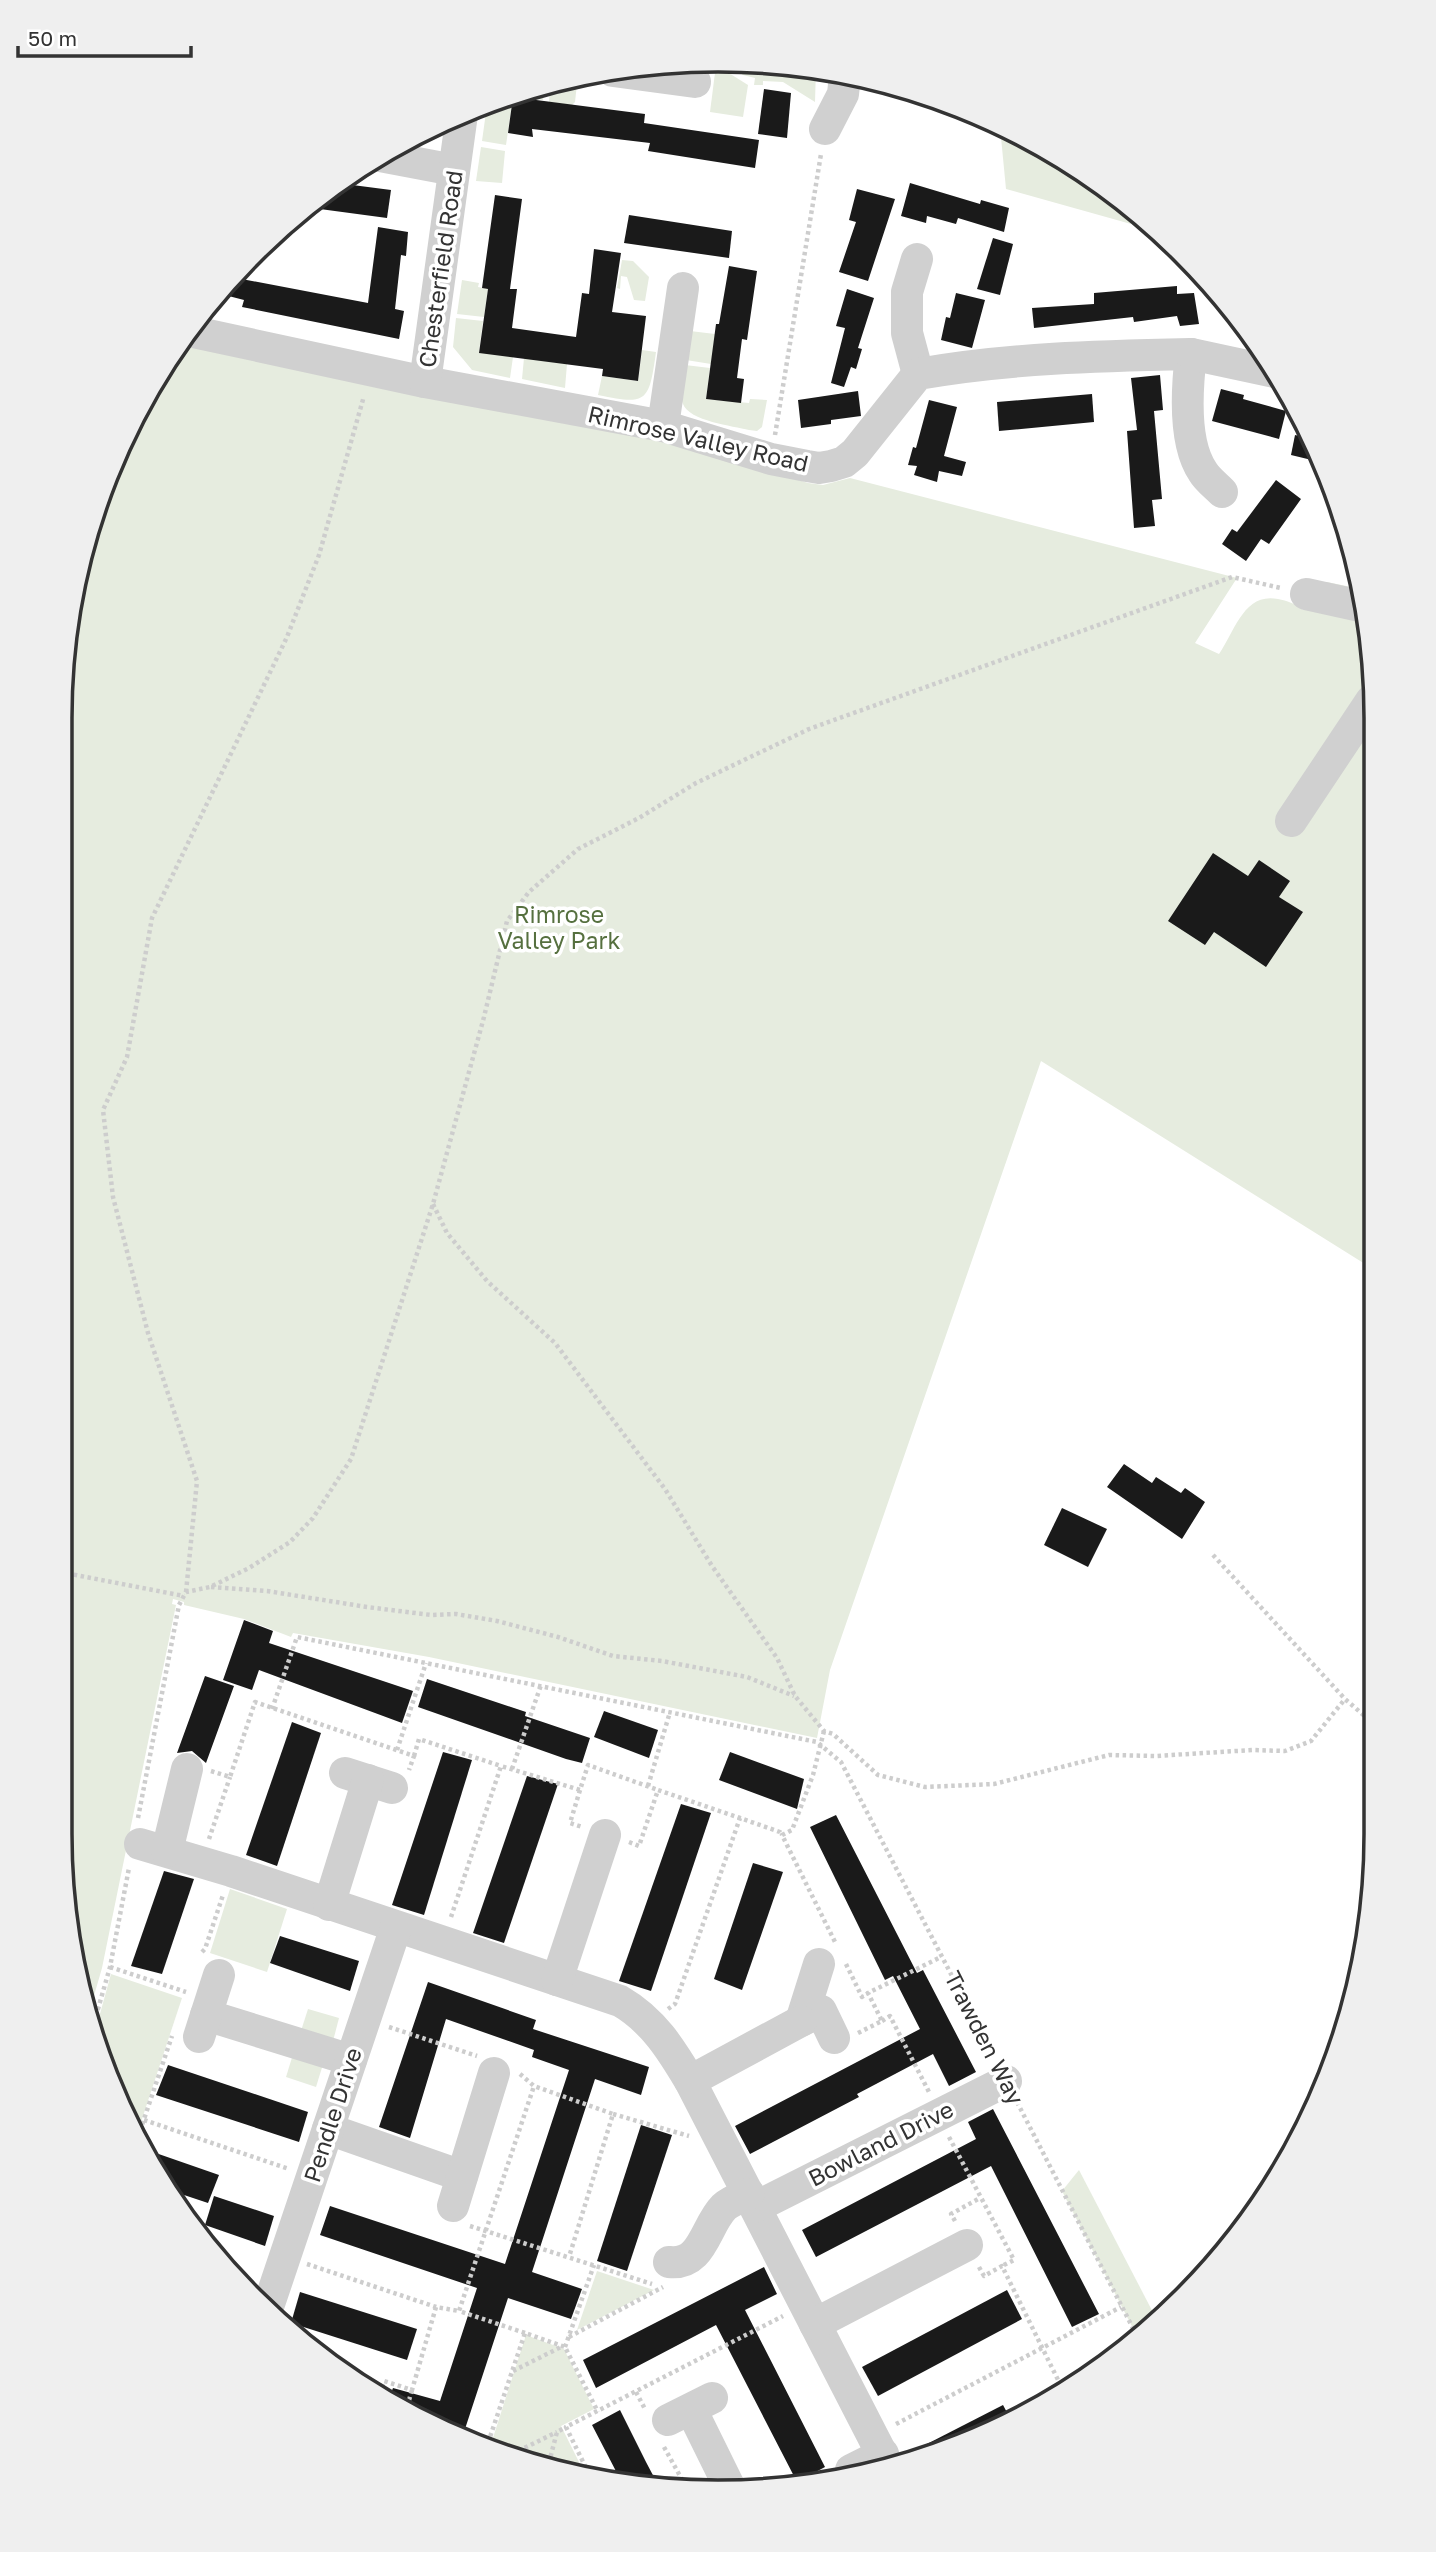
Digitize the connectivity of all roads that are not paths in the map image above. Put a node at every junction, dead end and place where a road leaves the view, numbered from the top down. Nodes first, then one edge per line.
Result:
1 (648, 76) edge
2 (695, 82) dead end
3 (844, 84) edge
4 (460, 126) edge
5 (825, 129) road end
6 (394, 159) edge
7 (454, 170) junction
8 (916, 259) dead end
9 (683, 288) dead end
10 (199, 333) edge
11 (1191, 354) junction
12 (1261, 369) edge
13 (918, 374) junction
14 (425, 382) junction
15 (663, 426) junction
16 (1222, 492) dead end
17 (1306, 594) road end
18 (1354, 604) edge
19 (1364, 712) edge
20 (1291, 821) dead end
21 (187, 1769) road end
22 (368, 1781) dead end
23 (605, 1835) road end
24 (329, 1905) junction
25 (396, 1927) junction
26 (819, 1964) dead end
27 (219, 1975) dead end
28 (557, 1980) junction
29 (801, 2021) junction
30 (834, 2038) road end
31 (351, 2060) junction
32 (496, 2068) road end
33 (690, 2081) junction
34 (1006, 2081) road end
35 (328, 2129) junction
36 (462, 2176) junction
37 (753, 2200) junction
38 (453, 2206) road end
39 (976, 2250) road end
40 (669, 2262) dead end
41 (270, 2300) edge
42 (810, 2314) junction
43 (683, 2416) road end
44 (881, 2451) edge
45 (861, 2464) edge
46 (725, 2480) edge

1 - 2 street
3 - 5 street
4 - 7 street, Chesterfield Road
6 - 7 street
7 - 14 street, Chesterfield Road
8 - 13 street
9 - 15 street
10 - 14 street, Rimrose Valley Road
11 - 12 street
11 - 13 street
11 - 16 street
13 - 15 street, Rimrose Valley Road
14 - 15 street, Rimrose Valley Road
17 - 18 street
19 - 20 street
21 - 24 street
22 - 24 street
23 - 28 street
24 - 25 street
25 - 28 street
25 - 31 street, Pendle Drive
26 - 29 street
27 - 31 street
28 - 33 street
29 - 30 street
29 - 33 street
31 - 35 street, Pendle Drive
32 - 36 street
33 - 37 street
34 - 37 street, Bowland Drive
35 - 36 street
35 - 41 street, Pendle Drive
36 - 38 street
37 - 40 street, Bowland Drive
37 - 42 street
39 - 42 street
42 - 44 street
43 - 46 street
44 - 45 street

